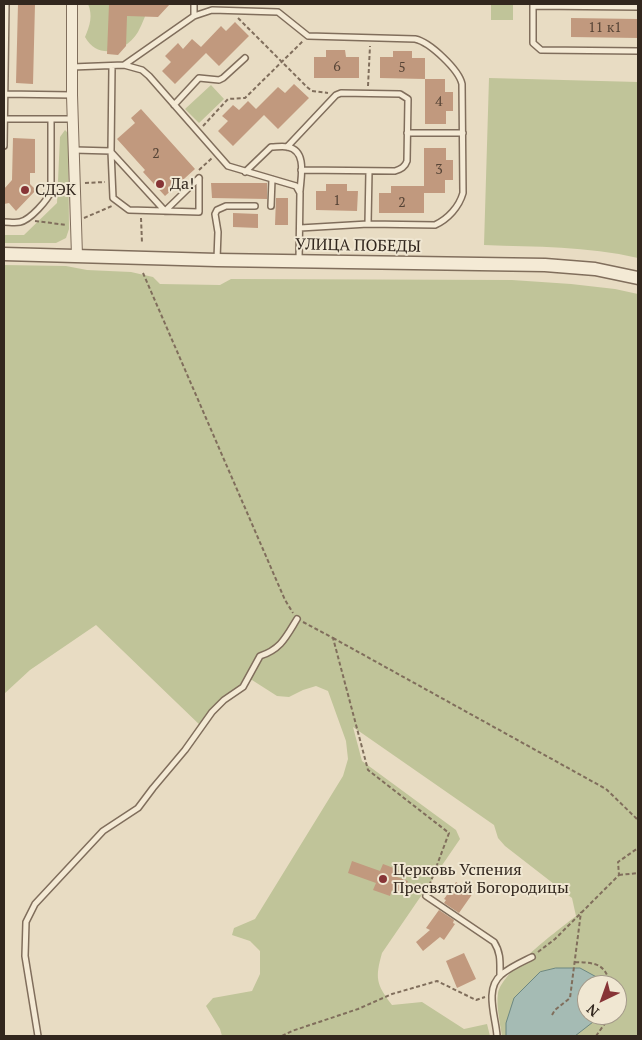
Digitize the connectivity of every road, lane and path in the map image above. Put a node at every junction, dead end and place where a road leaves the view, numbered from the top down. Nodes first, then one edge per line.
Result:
1 (72, 4) edge
2 (194, 4) edge
3 (273, 4) edge
4 (5, 5) edge
5 (533, 5) edge
6 (638, 7) edge
7 (230, 11) junction
8 (273, 11) junction
9 (194, 16) junction
10 (5, 18) edge
11 (308, 36) junction
12 (370, 38) junction
13 (638, 52) edge
14 (245, 58) dead end
15 (282, 62) junction
16 (124, 65) junction
17 (72, 67) junction
18 (112, 67) junction
19 (340, 93) junction
20 (368, 93) junction
21 (4, 94) edge
22 (72, 95) junction
23 (174, 105) junction
24 (4, 119) edge
25 (51, 119) junction
26 (74, 119) junction
27 (198, 132) junction
28 (407, 133) junction
29 (463, 133) junction
30 (4, 146) edge
31 (287, 147) junction
32 (74, 150) junction
33 (111, 151) junction
34 (216, 154) junction
35 (301, 170) junction
36 (369, 171) junction
37 (245, 172) junction
38 (199, 178) junction
39 (272, 179) junction
40 (112, 182) junction
41 (85, 183) dead end
42 (300, 194) junction
43 (119, 202) junction
44 (255, 206) dead end
45 (271, 206) dead end
46 (140, 210) junction
47 (164, 211) junction
48 (28, 219) junction
49 (83, 219) dead end
50 (4, 222) edge
51 (368, 224) junction
52 (70, 226) dead end
53 (300, 228) junction
54 (142, 243) dead end
55 (4, 254) edge
56 (77, 256) junction
57 (217, 260) junction
58 (300, 261) junction
59 (143, 273) dead end
60 (638, 278) edge
61 (297, 619) junction
62 (333, 638) junction
63 (638, 820) edge
64 (638, 848) edge
65 (638, 873) edge
66 (619, 875) junction
67 (426, 896) joint
68 (581, 912) junction
69 (532, 957) joint
70 (575, 962) junction
71 (500, 975) junction
72 (608, 975) edge
73 (493, 986) junction
74 (552, 1015) dead end
75 (604, 1025) edge
76 (38, 1036) edge
77 (282, 1036) edge
78 (497, 1036) edge
79 (596, 1036) edge

1 - 17 street
2 - 9 lane
3 - 8 lane
4 - 10 lane
5 - 6 lane
5 - 13 lane
7 - 8 lane
7 - 9 lane
7 - 15 path
8 - 11 lane
9 - 16 lane
10 - 21 lane
11 - 12 lane
11 - 15 path
12 - 20 path
12 - 29 lane
14 - 23 lane
15 - 19 path
15 - 27 path
16 - 18 lane
16 - 23 lane
17 - 18 lane
17 - 22 street
18 - 33 lane
19 - 20 lane
19 - 31 lane
20 - 28 lane
21 - 22 lane
21 - 24 lane
22 - 26 street
23 - 27 lane
24 - 25 lane
24 - 30 lane
25 - 26 lane
25 - 48 lane
26 - 32 street
27 - 34 lane
28 - 29 lane
28 - 36 lane
29 - 51 lane
31 - 35 lane
31 - 37 lane
32 - 33 lane
32 - 56 street
33 - 40 lane
33 - 47 lane
34 - 37 lane
34 - 38 path
35 - 36 lane
35 - 42 lane
36 - 51 lane
37 - 39 lane
38 - 47 lane
38 - 47 lane
39 - 42 lane
39 - 45 lane
40 - 41 path
40 - 43 lane
42 - 53 lane
43 - 46 lane
43 - 49 path
44 - 57 lane
46 - 47 lane
46 - 54 path
48 - 50 lane
48 - 52 path
51 - 53 lane
53 - 58 lane
55 - 56 street, УЛИЦА ПОБЕДЫ
56 - 57 street, УЛИЦА ПОБЕДЫ
57 - 58 street, УЛИЦА ПОБЕДЫ
58 - 60 street, УЛИЦА ПОБЕДЫ
59 - 61 path
61 - 62 path
61 - 76 lane
62 - 63 path
62 - 67 path
64 - 66 path
65 - 66 path
66 - 68 path
67 - 71 lane
68 - 69 path
68 - 70 path
69 - 71 lane
70 - 72 path
70 - 74 path
71 - 73 lane
73 - 77 path
73 - 78 lane
75 - 79 path

